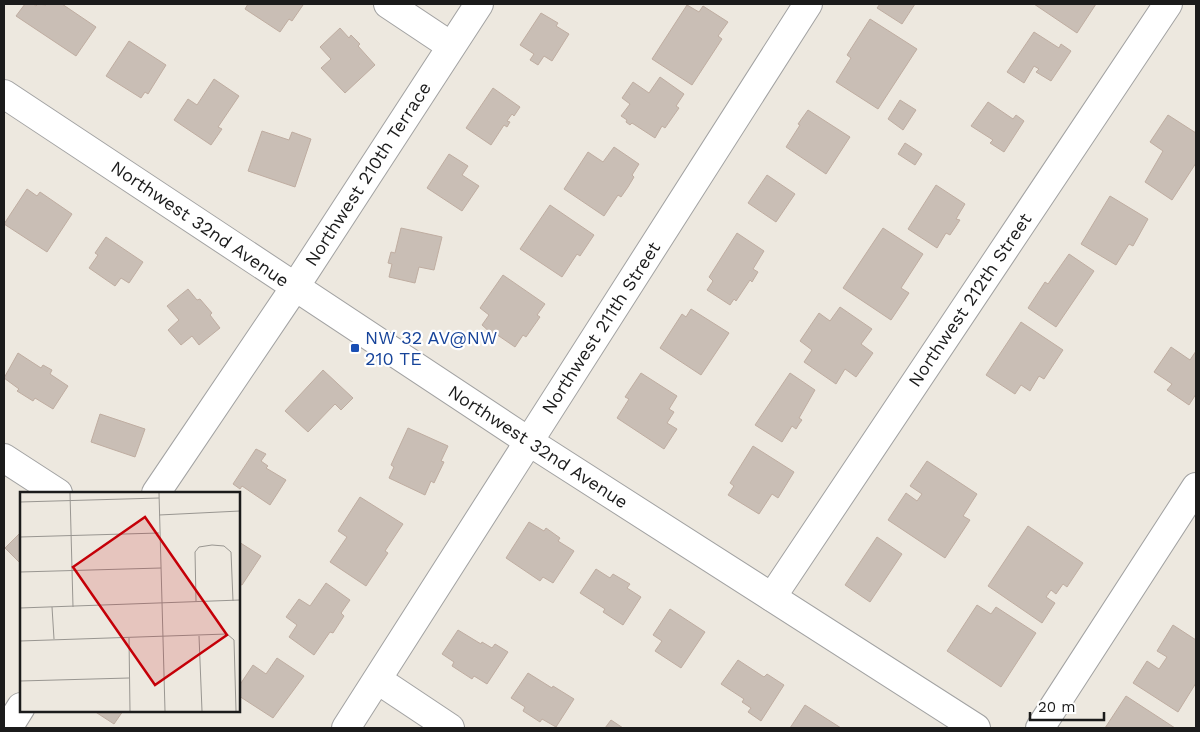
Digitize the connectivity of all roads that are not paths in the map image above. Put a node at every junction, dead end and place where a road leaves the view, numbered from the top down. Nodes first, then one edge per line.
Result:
1 (388, 4) edge
2 (479, 4) edge
3 (808, 4) edge
4 (1168, 4) edge
5 (451, 46) junction
6 (4, 94) edge
7 (295, 287) junction
8 (528, 441) junction
9 (4, 458) edge
10 (1196, 487) edge
11 (56, 492) edge
12 (157, 492) edge
13 (772, 597) junction
14 (378, 680) junction
15 (20, 709) edge
16 (8, 728) edge
17 (346, 728) edge
18 (450, 728) edge
19 (976, 728) edge
20 (1040, 728) edge

1 - 5 street
2 - 5 street, Northwest 210th Terrace
3 - 8 street, Northwest 211th Street
4 - 13 street, Northwest 212th Street
5 - 7 street, Northwest 210th Terrace
6 - 7 street, Northwest 32nd Avenue
7 - 8 street, Northwest 32nd Avenue
7 - 12 street, Northwest 210th Terrace
8 - 13 street, Northwest 32nd Avenue
8 - 14 street, Northwest 211th Street
9 - 11 street
10 - 20 street
13 - 19 street, Northwest 32nd Avenue
14 - 17 street, Northwest 211th Street
14 - 18 street
15 - 16 street

